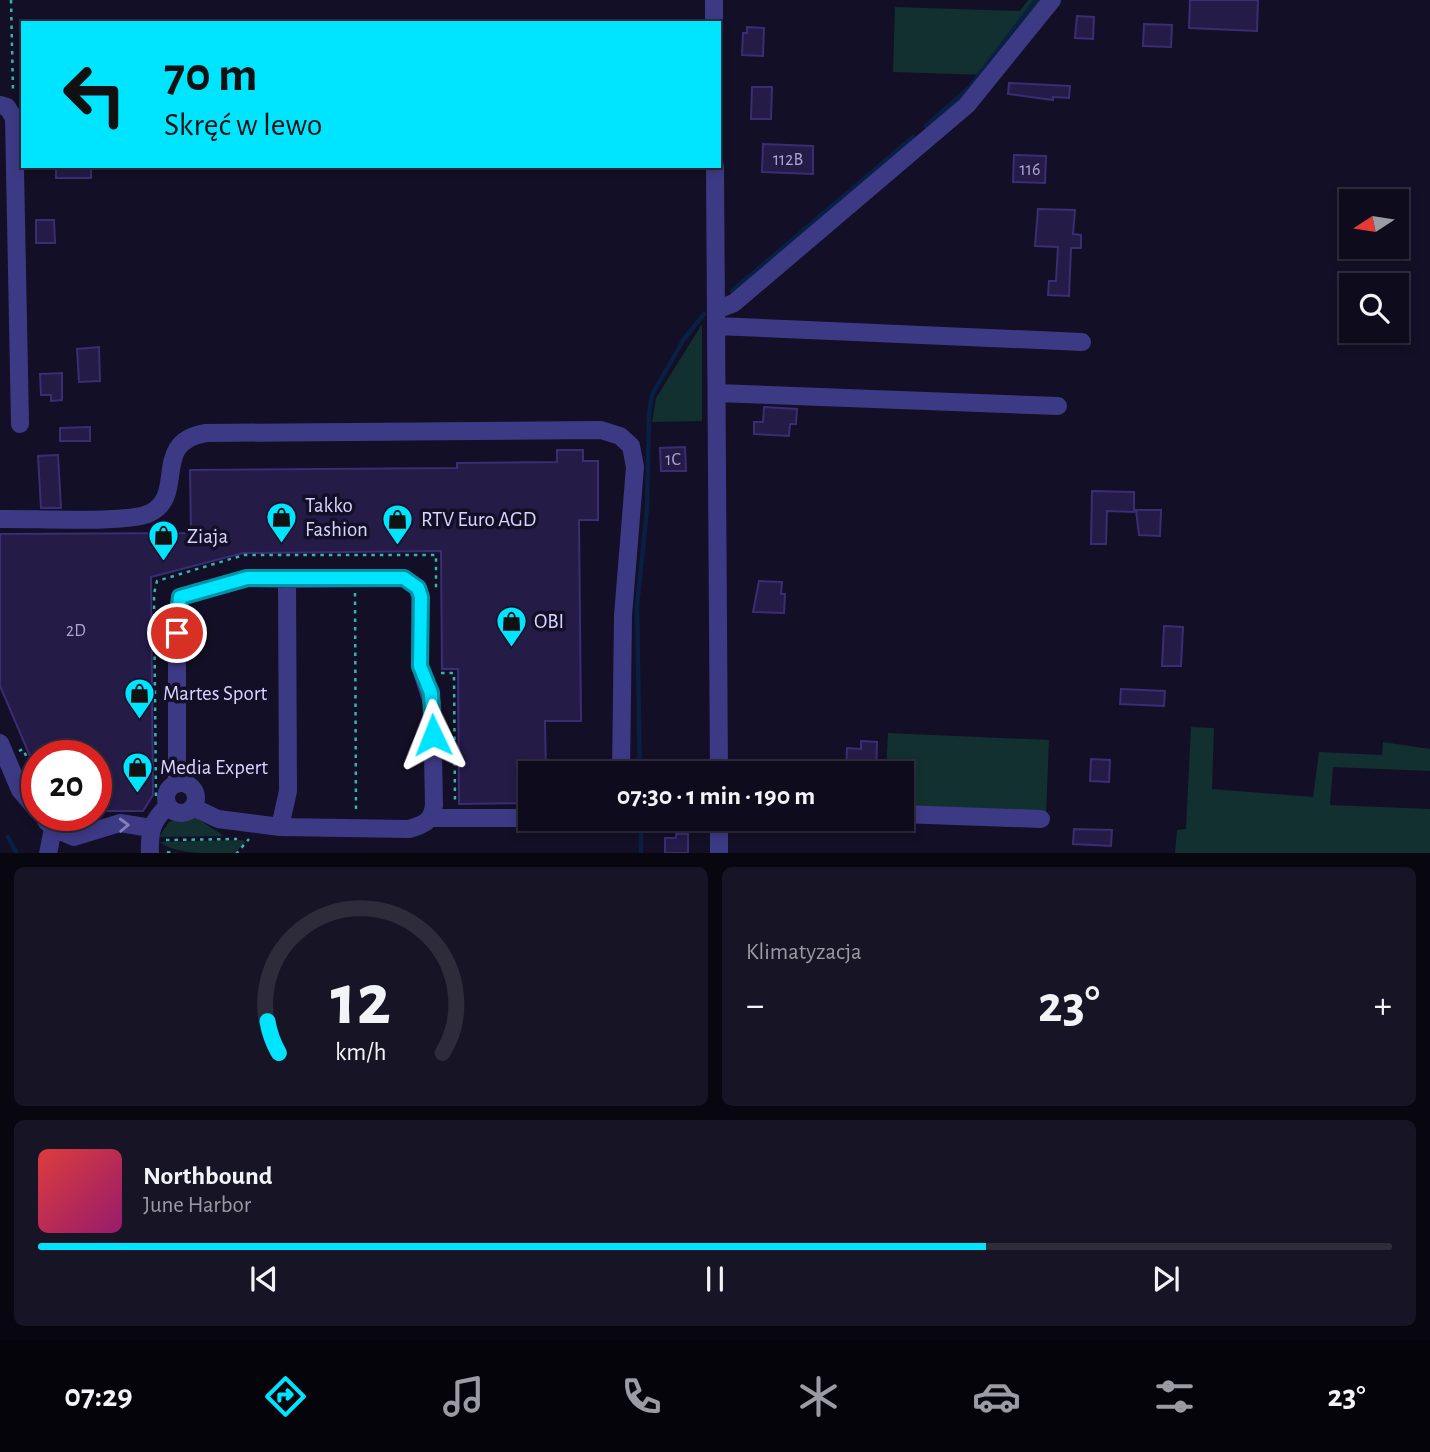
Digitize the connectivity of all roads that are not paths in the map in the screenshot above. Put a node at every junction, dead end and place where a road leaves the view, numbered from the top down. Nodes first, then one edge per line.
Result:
1 (714, 0) edge
2 (1052, 0) edge
3 (714, 21) edge
4 (4, 106) edge
5 (715, 168) edge
6 (716, 318) junction
7 (1082, 342) dead end
8 (717, 393) junction
9 (1058, 406) dead end
10 (20, 424) dead end
11 (0, 519) edge
12 (288, 579) junction
13 (0, 743) edge
14 (621, 761) edge
15 (719, 761) edge
16 (177, 784) junction
17 (21, 791) edge
18 (168, 806) junction
19 (192, 807) junction
20 (914, 814) edge
21 (431, 817) junction
22 (518, 818) edge
23 (1041, 819) dead end
24 (112, 825) edge
25 (280, 827) junction
26 (151, 828) junction
27 (47, 831) edge
28 (63, 831) edge
29 (94, 831) edge
30 (719, 831) edge
31 (48, 853) edge
32 (150, 853) edge
33 (719, 853) edge

1 - 3 street
2 - 6 street
4 - 10 street
5 - 6 street
6 - 7 street
6 - 8 street
8 - 9 street
8 - 15 street
11 - 14 street
12 - 16 street
12 - 21 street
12 - 25 street
13 - 17 street
16 - 18 street
16 - 19 street
18 - 19 street
18 - 26 street
19 - 25 street
20 - 23 street
21 - 22 street
21 - 25 street
24 -> 26 street
26 - 32 street
27 - 31 street
28 -> 29 street
30 - 33 street

